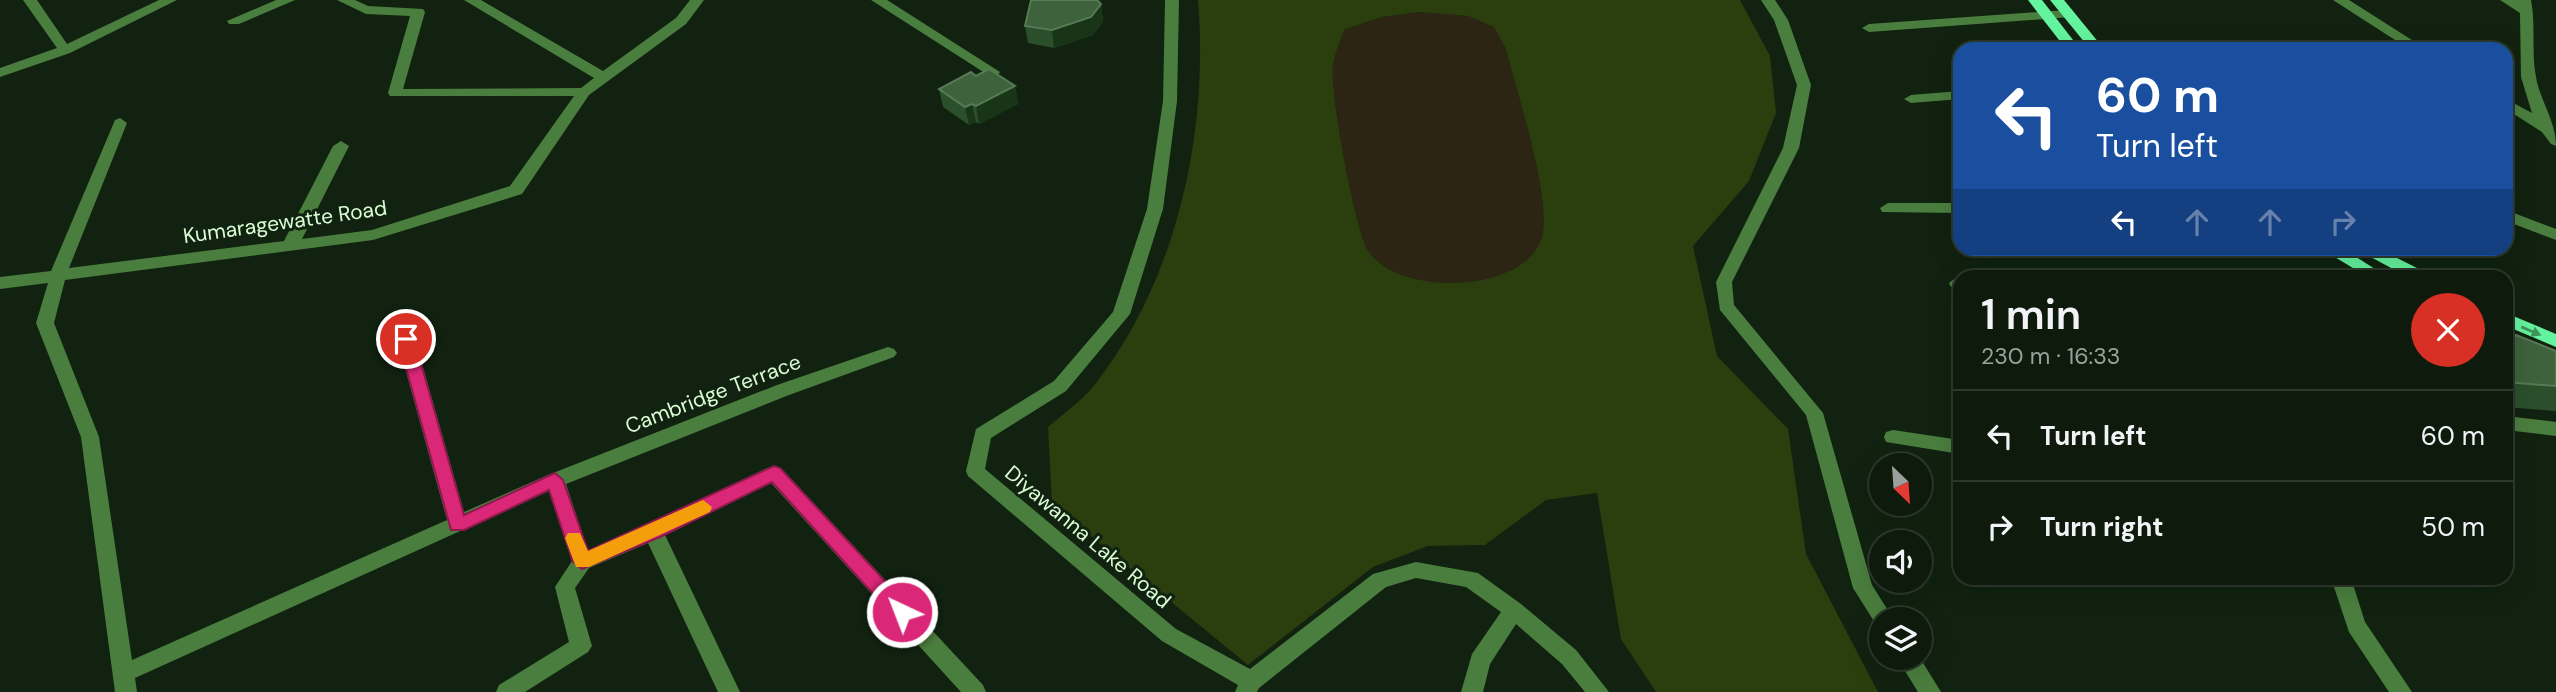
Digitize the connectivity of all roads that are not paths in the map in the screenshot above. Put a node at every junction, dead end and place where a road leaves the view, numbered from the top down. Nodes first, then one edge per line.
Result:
1 (30, 0) edge
2 (170, 0) edge
3 (288, 0) edge
4 (344, 0) edge
5 (471, 0) edge
6 (697, 0) edge
7 (878, 0) edge
8 (1172, 0) edge
9 (1769, 0) edge
10 (2035, 0) edge
11 (2057, 0) edge
12 (2340, 0) edge
13 (2507, 0) edge
14 (2526, 6) edge
15 (2067, 14) junction
16 (2046, 15) junction
17 (234, 22) dead end
18 (1869, 28) dead end
19 (2067, 42) edge
20 (2091, 42) edge
21 (2408, 42) edge
22 (65, 50) junction
23 (993, 72) edge
24 (0, 73) edge
25 (604, 78) junction
26 (584, 92) junction
27 (1953, 96) edge
28 (1910, 99) dead end
29 (2513, 107) edge
30 (120, 123) dead end
31 (2553, 133) edge
32 (341, 146) dead end
33 (1888, 208) dead end
34 (1953, 208) edge
35 (2513, 218) edge
36 (2556, 234) edge
37 (291, 244) junction
38 (2342, 256) edge
39 (2378, 256) edge
40 (2367, 270) edge
41 (2407, 270) edge
42 (58, 275) junction
43 (0, 283) edge
44 (2513, 322) edge
45 (406, 339) dead end
46 (2513, 341) edge
47 (2556, 341) edge
48 (888, 353) dead end
49 (2556, 358) edge
50 (2513, 424) edge
51 (2556, 429) edge
52 (1893, 437) dead end
53 (1953, 446) edge
54 (555, 480) junction
55 (458, 525) junction
56 (653, 532) junction
57 (582, 562) junction
58 (2342, 585) edge
59 (1875, 607) edge
60 (1514, 610) junction
61 (1916, 670) edge
62 (124, 683) edge
63 (1249, 686) edge
64 (507, 692) edge
65 (729, 692) edge
66 (975, 692) edge
67 (1472, 692) edge
68 (1598, 692) edge
69 (1930, 692) edge
70 (2401, 692) edge

1 - 22 street
2 - 22 street
3 - 17 street
4 - 26 street
5 - 25 street
6 - 25 street, Kumaragewatte Road
7 - 23 street
8 - 63 street, Diyawanna Lake Road
9 - 59 street
10 - 16 main road
11 - 15 main road
12 - 21 street
13 - 14 street
14 - 31 street
15 - 16 street
15 - 20 main road
16 - 18 street
16 - 19 main road
22 - 24 street
25 - 26 street, Kumaragewatte Road
26 - 37 street, Kumaragewatte Road
27 - 28 street
29 - 31 street
30 - 42 street
32 - 37 street
33 - 34 street
35 - 36 street
37 - 42 street, Kumaragewatte Road
38 - 40 main road
39 - 41 main road
42 - 43 street, Kumaragewatte Road
42 - 62 street
44 -> 47 main road
45 - 55 street
46 - 49 main road
48 - 54 street, Cambridge Terrace
50 - 51 street
52 - 53 street
54 - 55 street, Cambridge Terrace
54 - 57 street
55 - 62 street, Cambridge Terrace
56 - 57 street
56 - 65 street
56 - 66 street
57 - 64 street
58 - 70 street
60 - 63 street
60 - 67 street
60 - 68 street
61 - 69 street

